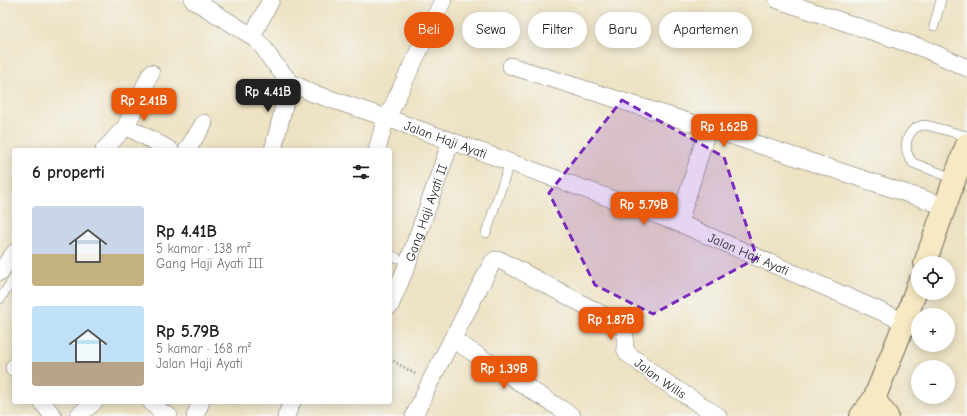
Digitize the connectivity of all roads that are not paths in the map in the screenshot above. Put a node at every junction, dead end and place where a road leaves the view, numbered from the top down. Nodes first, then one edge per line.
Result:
1 (192, 0) edge
2 (272, 0) edge
3 (443, 0) edge
4 (778, 0) edge
5 (941, 0) edge
6 (934, 26) dead end
7 (252, 36) junction
8 (511, 66) dead end
9 (967, 68) edge
10 (151, 73) dead end
11 (290, 82) junction
12 (387, 118) junction
13 (204, 123) dead end
14 (126, 126) junction
15 (708, 128) junction
16 (967, 136) edge
17 (451, 141) junction
18 (967, 144) edge
19 (106, 148) edge
20 (166, 148) edge
21 (188, 148) edge
22 (274, 148) edge
23 (378, 148) edge
24 (510, 162) junction
25 (961, 182) edge
26 (945, 206) junction
27 (680, 223) junction
28 (486, 233) dead end
29 (12, 256) edge
30 (927, 256) edge
31 (0, 272) edge
32 (12, 281) edge
33 (0, 299) edge
34 (913, 300) edge
35 (392, 301) edge
36 (905, 322) junction
37 (452, 339) junction
38 (44, 404) edge
39 (92, 404) edge
40 (153, 404) edge
41 (200, 404) edge
42 (291, 404) edge
43 (694, 409) edge
44 (874, 410) edge
45 (53, 416) edge
46 (78, 416) edge
47 (170, 416) edge
48 (195, 416) edge
49 (286, 416) edge
50 (414, 416) edge
51 (572, 416) edge
52 (718, 416) edge

1 - 7 street
2 - 7 street
3 - 12 street
4 - 9 street
5 - 6 lane
7 - 11 street
8 - 15 street
10 - 14 street
11 - 12 street, Jalan Haji Ayati
11 - 22 street
12 - 17 street, Jalan Haji Ayati
12 - 23 street
13 - 21 street
14 - 19 street
14 - 20 street
15 - 26 street
15 - 27 street
16 - 25 lane
17 - 24 street, Jalan Haji Ayati
17 - 35 street, Gang Haji Ayati II
18 - 25 street
24 - 27 street, Jalan Haji Ayati
24 - 28 lane
25 - 26 street
26 - 30 street
27 - 36 street, Jalan Haji Ayati
29 - 31 street
32 - 33 lane
34 - 36 street
36 - 44 street
37 - 43 street, Jalan Wilis
37 - 50 street
37 - 51 street
38 - 45 street
39 - 46 street
40 - 47 street
41 - 48 street
42 - 49 street
43 - 52 street, Jalan Wilis

